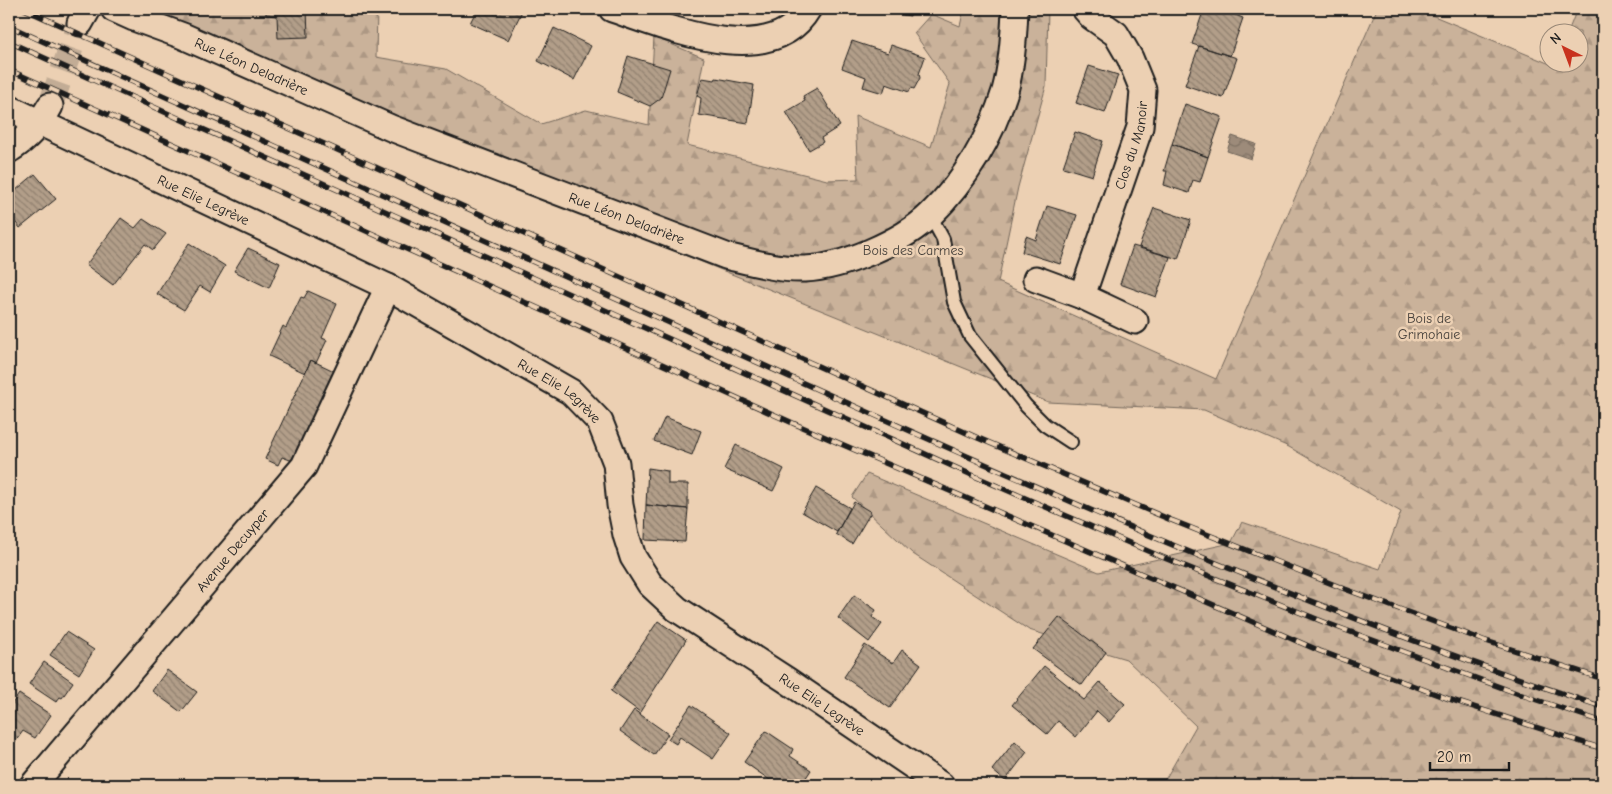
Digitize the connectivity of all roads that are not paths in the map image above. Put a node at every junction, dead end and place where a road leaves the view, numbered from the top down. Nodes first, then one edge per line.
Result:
1 (114, 9) edge
2 (612, 9) edge
3 (808, 9) edge
4 (1015, 9) edge
5 (1085, 9) edge
6 (9, 108) edge
7 (45, 114) junction
8 (9, 150) edge
9 (930, 215) junction
10 (1036, 279) dead end
11 (388, 287) junction
12 (1082, 296) junction
13 (1135, 321) dead end
14 (1071, 442) dead end
15 (33, 785) edge
16 (941, 785) edge

1 - 9 street, Rue Léon Deladrière
2 - 3 street
4 - 9 street, Rue Léon Deladrière
5 - 12 street, Clos du Manoir
6 - 7 street, Rue Elie Legrève
7 - 8 street
7 - 11 street, Rue Elie Legrève
9 - 14 lane
10 - 12 street
11 - 15 street, Avenue Decuyper
11 - 16 street, Rue Elie Legrève
12 - 13 street

